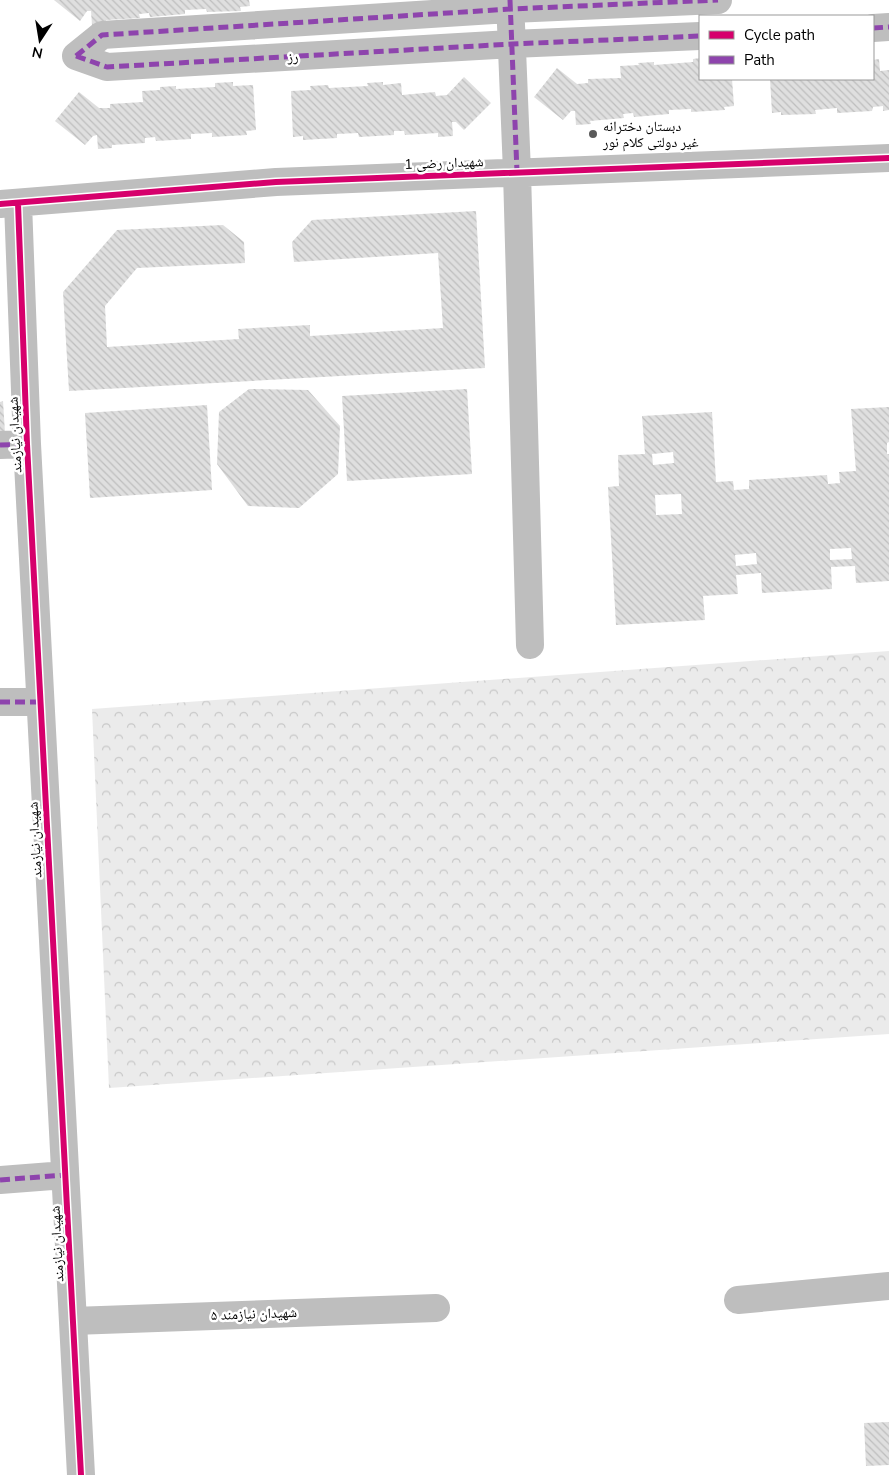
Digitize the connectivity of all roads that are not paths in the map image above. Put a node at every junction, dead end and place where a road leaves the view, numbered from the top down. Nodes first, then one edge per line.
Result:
1 (718, 0) edge
2 (510, 5) edge
3 (889, 27) edge
4 (874, 28) edge
5 (699, 36) edge
6 (512, 44) junction
7 (889, 158) edge
8 (517, 172) junction
9 (9, 203) edge
10 (27, 444) junction
11 (0, 445) edge
12 (530, 645) dead end
13 (0, 702) edge
14 (40, 702) junction
15 (66, 1175) junction
16 (0, 1180) edge
17 (889, 1286) edge
18 (738, 1300) dead end
19 (436, 1308) dead end
20 (73, 1321) junction
21 (81, 1475) edge

1 - 2 street
2 - 6 street
2 - 6 street, رز
3 - 4 street
5 - 6 street, رز
6 - 8 street
7 - 8 street, شهیدان رضی 1
8 - 9 street, شهیدان رضی 1
8 - 12 street
9 - 10 street, شهیدان نیازمند
10 - 11 street
10 - 14 street, شهیدان نیازمند
13 - 14 street
14 - 15 street, شهیدان نیازمند
15 - 16 street
15 - 20 street, شهیدان نیازمند
17 - 18 street
19 - 20 street, شهیدان نیازمند ۵
20 - 21 street, شهیدان نیازمند

